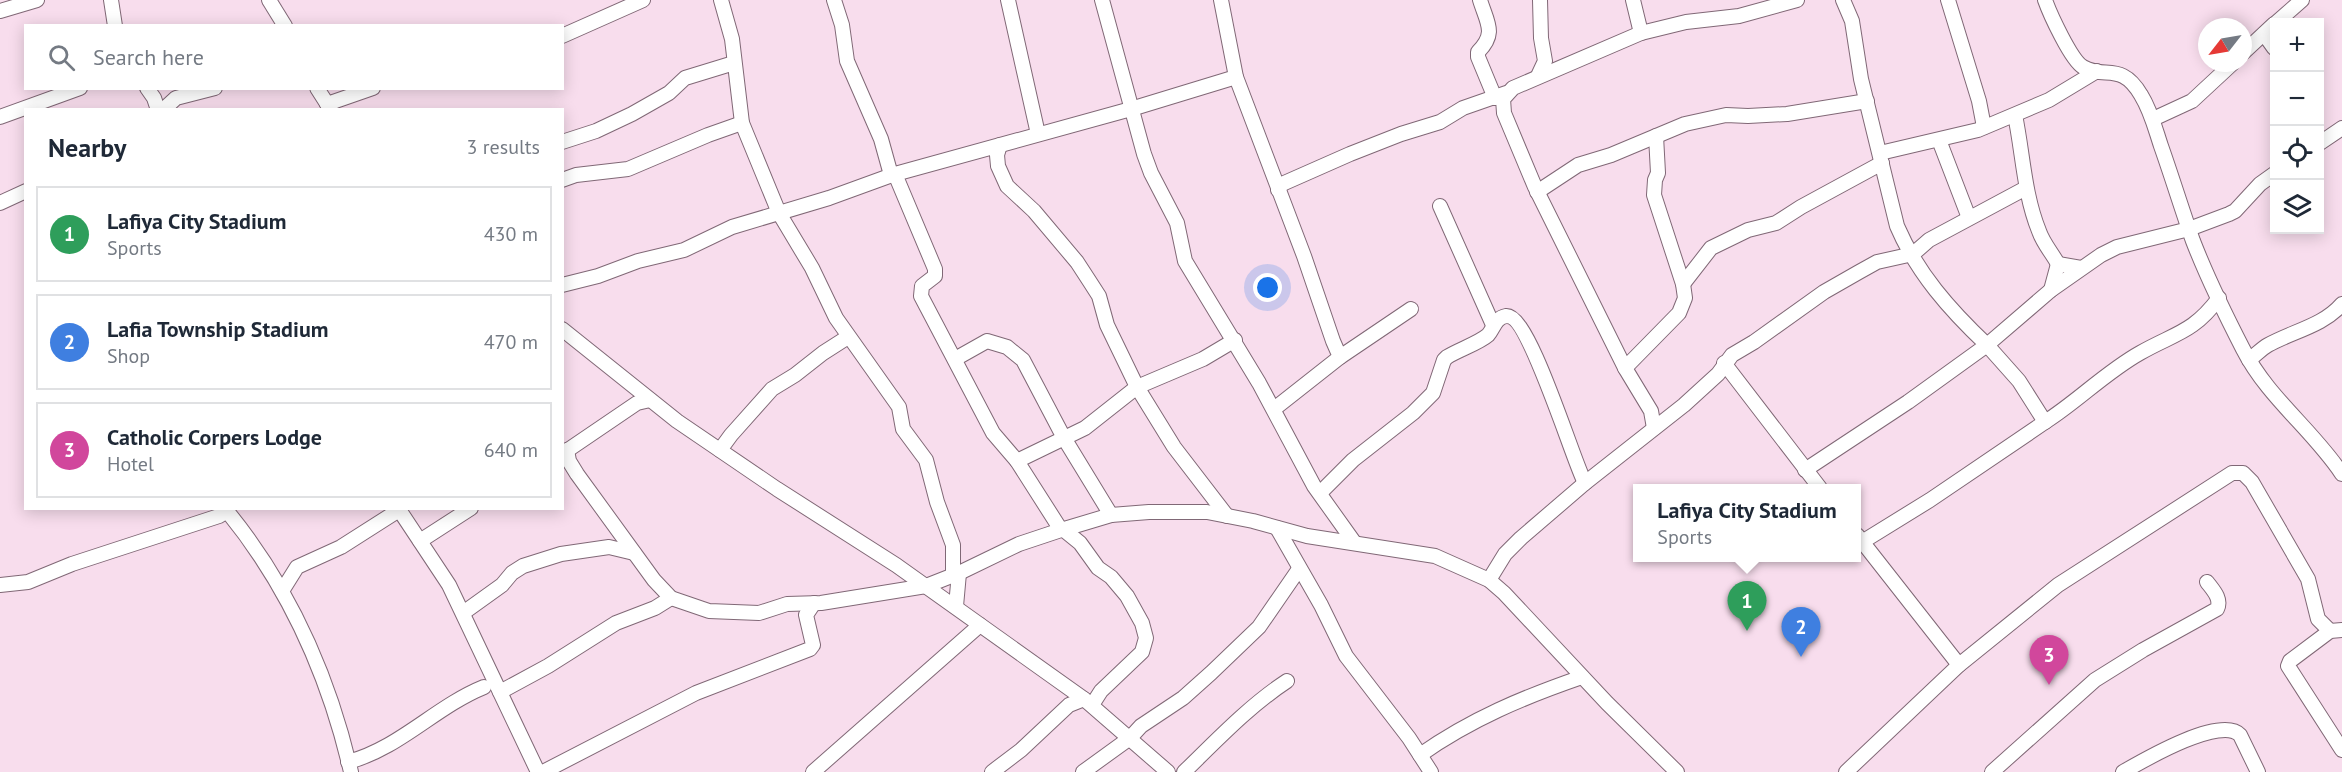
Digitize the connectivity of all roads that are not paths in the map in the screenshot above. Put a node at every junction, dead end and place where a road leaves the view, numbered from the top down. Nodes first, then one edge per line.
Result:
1 (37, 0) edge
2 (111, 0) edge
3 (269, 0) edge
4 (643, 0) edge
5 (721, 0) edge
6 (834, 0) edge
7 (1008, 0) edge
8 (1102, 0) edge
9 (1221, 0) edge
10 (1480, 0) edge
11 (1540, 0) edge
12 (1633, 0) edge
13 (1843, 0) edge
14 (1948, 0) edge
15 (2045, 0) edge
16 (2302, 0) edge
17 (1793, 1) edge
18 (0, 11) edge
19 (2282, 18) edge
20 (115, 24) edge
21 (284, 24) edge
22 (2270, 29) edge
23 (1641, 33) junction
24 (564, 35) edge
25 (2252, 45) edge
26 (734, 63) junction
27 (1550, 65) junction
28 (2097, 70) junction
29 (2223, 72) edge
30 (1236, 77) junction
31 (74, 90) edge
32 (206, 90) edge
33 (318, 90) edge
34 (368, 90) edge
35 (1498, 99) junction
36 (159, 101) edge
37 (1867, 101) junction
38 (329, 107) edge
39 (24, 108) edge
40 (25, 108) edge
41 (1131, 109) junction
42 (2014, 115) junction
43 (0, 117) edge
44 (2153, 119) junction
45 (742, 123) junction
46 (1984, 127) junction
47 (2342, 129) edge
48 (1038, 134) junction
49 (1656, 136) junction
50 (2324, 136) edge
51 (1939, 140) junction
52 (564, 141) edge
53 (995, 149) junction
54 (1881, 158) junction
55 (893, 174) junction
56 (2270, 177) edge
57 (564, 179) edge
58 (1278, 184) junction
59 (2026, 188) junction
60 (24, 192) edge
61 (1538, 192) junction
62 (0, 203) edge
63 (1440, 206) dead end
64 (779, 213) junction
65 (1969, 218) junction
66 (2189, 229) junction
67 (1912, 254) junction
68 (2058, 264) junction
69 (2081, 268) junction
70 (564, 284) edge
71 (1683, 284) junction
72 (2051, 290) junction
73 (2219, 298) junction
74 (2342, 304) edge
75 (1411, 309) dead end
76 (1493, 325) junction
77 (565, 334) edge
78 (848, 337) junction
79 (1234, 340) junction
80 (1988, 345) junction
81 (1340, 357) junction
82 (954, 359) junction
83 (2249, 360) junction
84 (1724, 363) junction
85 (1625, 368) junction
86 (1137, 387) junction
87 (641, 397) junction
88 (1274, 410) junction
89 (1651, 411) junction
90 (1668, 417) junction
91 (2045, 422) junction
92 (1654, 428) junction
93 (1064, 438) junction
94 (720, 450) junction
95 (565, 456) edge
96 (1017, 461) junction
97 (1805, 470) junction
98 (2342, 474) edge
99 (1585, 483) junction
100 (1816, 484) edge
101 (1320, 493) junction
102 (226, 510) edge
103 (396, 510) edge
104 (399, 510) edge
105 (468, 510) edge
106 (1111, 515) junction
107 (1227, 516) junction
108 (1081, 524) junction
109 (1277, 528) junction
110 (1063, 530) junction
111 (620, 531) junction
112 (1861, 537) edge
113 (1861, 541) edge
114 (420, 542) junction
115 (1354, 542) junction
116 (1080, 543) junction
117 (609, 547) junction
118 (634, 553) junction
119 (1299, 569) junction
120 (292, 573) junction
121 (271, 574) junction
122 (956, 574) junction
123 (1489, 580) junction
124 (2207, 582) dead end
125 (0, 585) edge
126 (926, 586) junction
127 (282, 591) junction
128 (671, 598) junction
129 (814, 603) junction
130 (956, 606) junction
131 (463, 613) junction
132 (980, 625) junction
133 (2336, 630) edge
134 (1959, 665) junction
135 (1582, 677) junction
136 (1287, 681) dead end
137 (494, 686) junction
138 (1068, 687) junction
139 (1088, 702) junction
140 (1069, 705) junction
141 (1130, 738) junction
142 (2342, 750) edge
143 (1420, 755) junction
144 (350, 767) edge
145 (536, 771) edge
146 (813, 772) edge
147 (992, 772) edge
148 (1083, 772) edge
149 (1168, 772) edge
150 (1184, 772) edge
151 (1431, 772) edge
152 (1677, 772) edge
153 (1846, 772) edge
154 (1992, 772) edge
155 (2123, 772) edge
156 (2258, 772) edge

1 - 18 street
2 - 20 street
3 - 21 street
4 - 24 street
5 - 26 street
6 - 55 street
7 - 48 street
8 - 41 street
9 - 30 street
10 - 35 street
11 - 27 street
12 - 23 street
13 - 37 street
14 - 46 street
15 - 28 street
16 - 19 street
17 - 23 street
22 - 25 street
23 - 27 street
26 - 45 street
26 - 52 street
27 - 35 street
28 - 42 street
28 - 44 street
29 - 44 street
30 - 41 street
30 - 58 street
31 - 40 street
32 - 36 street
33 - 38 street
34 - 38 street
35 - 58 street
35 - 61 street
37 - 49 street
37 - 54 street
39 - 43 street
41 - 48 street
41 - 79 street
42 - 46 street
42 - 59 street
44 - 66 street
45 - 57 street
45 - 64 street
46 - 51 street
47 - 50 street
48 - 53 street
49 - 61 street
49 - 71 street
51 - 54 street
51 - 65 street
53 - 55 street
53 - 86 street
54 - 67 street
54 - 71 street
55 - 64 street
55 - 82 street
56 - 66 street
58 - 81 street
59 - 65 street
59 - 68 street
60 - 62 street
61 - 85 street
63 - 76 street
64 - 70 street
64 - 78 street
65 - 67 street
66 - 69 street
66 - 73 street
67 - 80 street
67 - 84 street
68 - 69 street
68 - 72 street
69 - 72 street
71 - 85 street
72 - 80 street
73 - 83 street
73 - 91 street
74 - 83 street
75 - 81 street
76 - 99 street
76 - 101 street
77 - 87 street
78 - 94 street
78 - 122 street
79 - 86 street
79 - 88 street
80 - 91 street
80 - 97 street
81 - 88 street
82 - 93 street
82 - 96 street
83 - 98 street
84 - 90 street
84 - 97 street
85 - 89 street
86 - 93 street
86 - 107 street
87 - 94 street
87 - 95 street
88 - 101 street
89 - 90 street
89 - 92 street
90 - 92 street
91 - 112 street
92 - 99 street
93 - 96 street
93 - 106 street
94 - 126 street
95 - 111 street
96 - 110 street
97 - 100 street
99 - 123 street
101 - 115 street
102 - 121 street
102 - 125 street
103 - 120 street
104 - 114 street
105 - 114 street
106 - 107 street
106 - 108 street
107 - 109 street
108 - 110 street
108 - 116 street
109 - 115 street
109 - 119 street
110 - 116 street
110 - 122 street
111 - 117 street
111 - 118 street
113 - 134 street
114 - 131 street
115 - 123 street
116 - 139 street
117 - 118 street
117 - 131 street
118 - 128 street
119 - 141 street
119 - 143 street
120 - 121 street
120 - 127 street
121 - 127 street
122 - 126 street
122 - 130 street
123 - 135 street
124 - 154 street
126 - 129 street
126 - 130 street
127 - 144 street
128 - 129 street
128 - 137 street
129 - 145 street
130 - 132 street
131 - 137 street
132 - 138 street
132 - 146 street
133 - 134 street
133 - 142 street
134 - 153 street
135 - 143 street
135 - 152 street
136 - 150 street
137 - 144 street
137 - 145 street
138 - 139 street
138 - 140 street
139 - 140 street
139 - 141 street
140 - 147 street
141 - 148 street
141 - 149 street
143 - 151 street
155 - 156 street

